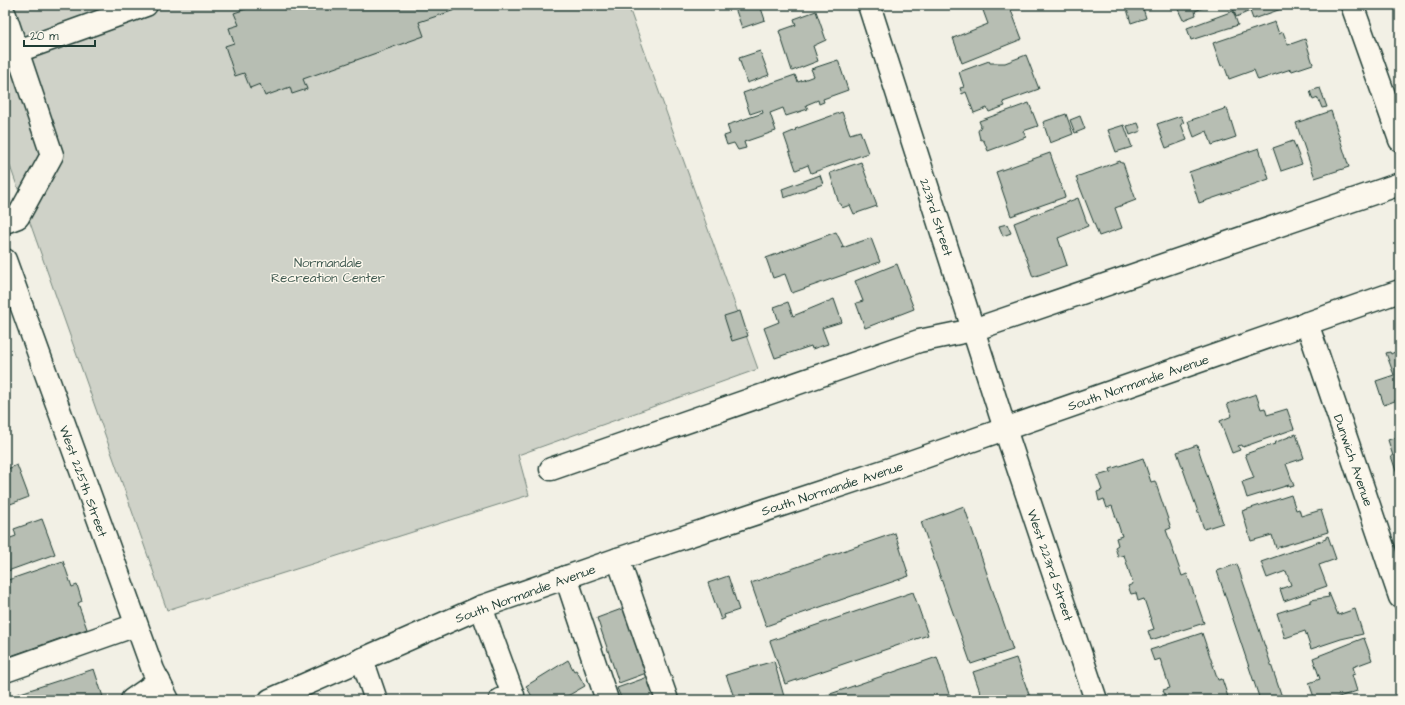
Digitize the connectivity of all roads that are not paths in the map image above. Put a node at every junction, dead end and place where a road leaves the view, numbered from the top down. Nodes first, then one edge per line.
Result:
1 (146, 5) edge
2 (869, 5) edge
3 (1352, 5) edge
4 (5, 15) edge
5 (18, 51) junction
6 (1400, 140) edge
7 (1400, 184) edge
8 (5, 222) edge
9 (5, 260) edge
10 (1400, 291) edge
11 (1307, 322) junction
12 (973, 330) junction
13 (1005, 429) junction
14 (551, 469) dead end
15 (618, 559) junction
16 (1394, 560) edge
17 (566, 577) junction
18 (1400, 598) edge
19 (481, 607) junction
20 (136, 626) junction
21 (362, 659) junction
22 (5, 671) edge
23 (163, 691) edge
24 (132, 700) edge
25 (270, 700) edge
26 (376, 700) edge
27 (500, 700) edge
28 (607, 700) edge
29 (667, 700) edge
30 (1096, 700) edge

1 - 5 main road
2 - 12 main road, 223rd Street
3 - 6 main road
4 - 5 main road
5 - 8 main road
7 - 12 main road
9 - 20 main road, West 225th Street
10 - 11 main road, South Normandie Avenue
11 - 13 main road, South Normandie Avenue
11 - 16 main road, Dunwich Avenue
12 - 13 main road, 223rd Street
12 - 14 main road
13 - 15 main road, South Normandie Avenue
13 - 30 main road, West 223rd Street
15 - 17 main road, South Normandie Avenue
15 - 29 main road
16 - 18 main road, Dunwich Avenue
17 - 19 main road, South Normandie Avenue
17 - 28 main road
19 - 21 main road, South Normandie Avenue
19 - 27 main road
20 - 22 main road
20 - 23 main road, West 225th Street
21 - 25 main road, South Normandie Avenue
21 - 26 main road
23 - 24 main road

